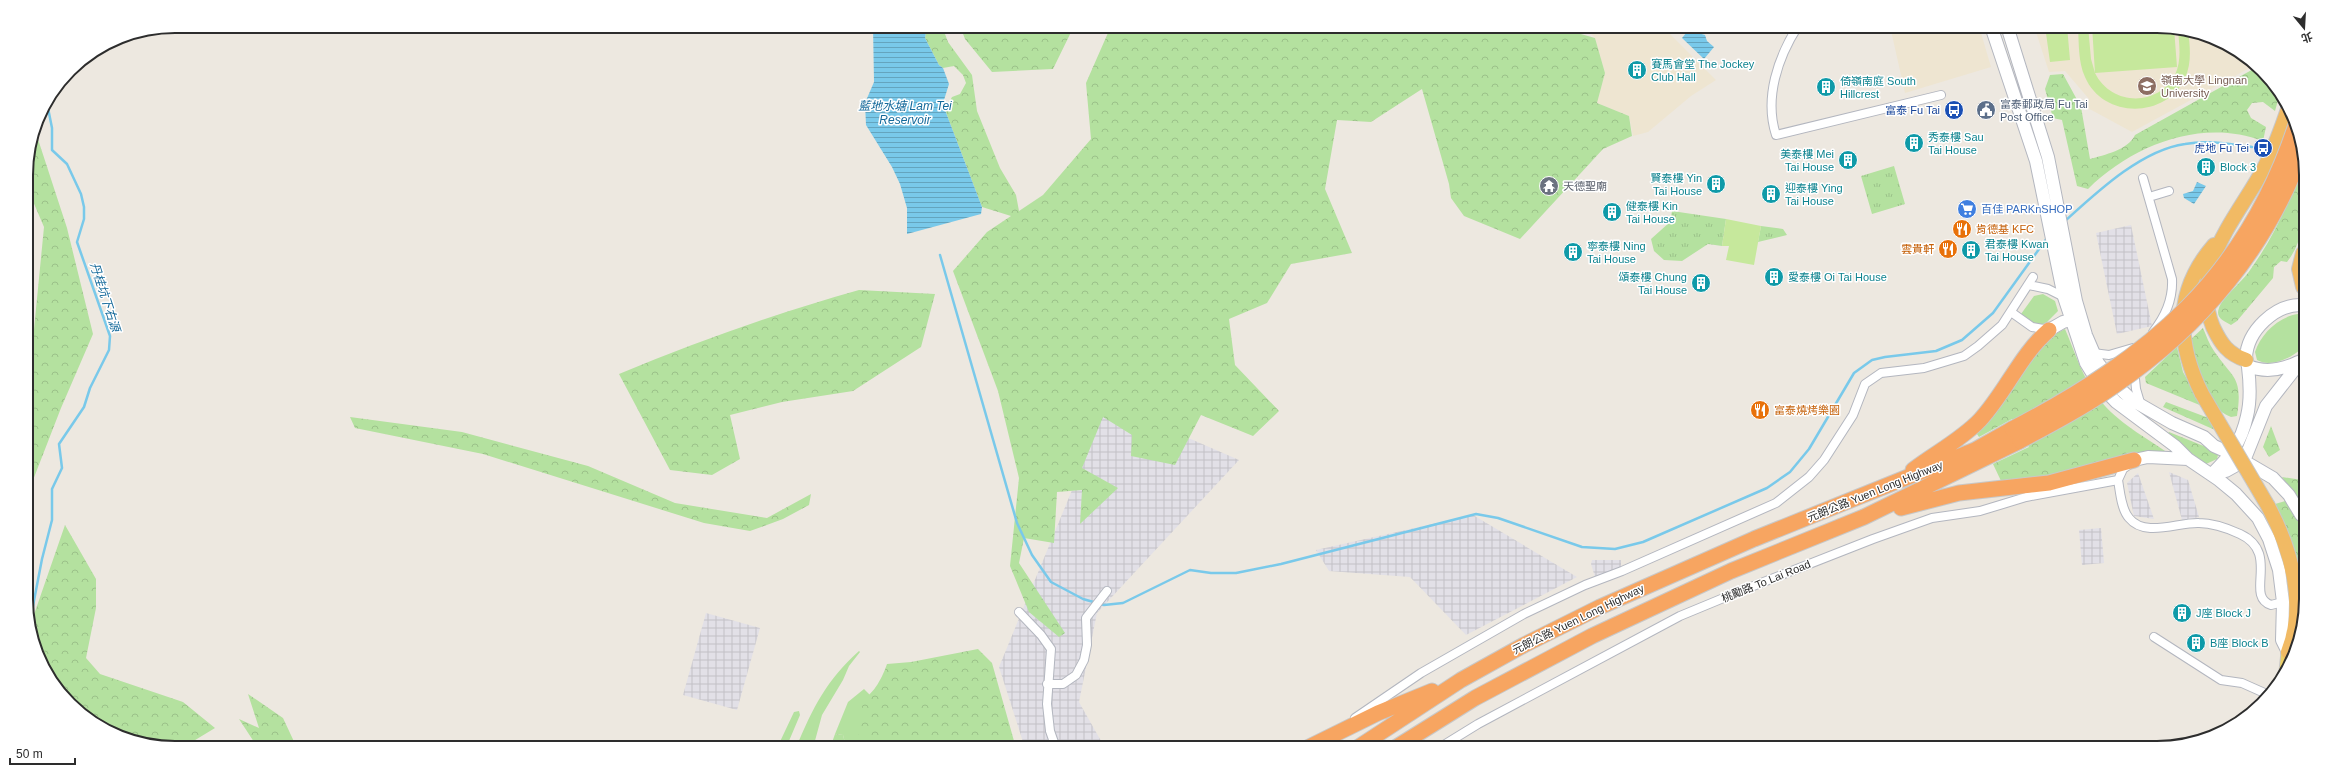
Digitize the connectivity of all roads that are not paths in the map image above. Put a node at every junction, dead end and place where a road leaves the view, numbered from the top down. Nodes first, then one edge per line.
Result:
1 (1795, 33) edge
2 (1993, 33) edge
3 (2008, 33) edge
4 (1941, 95) dead end
5 (2285, 115) edge
6 (2293, 134) edge
7 (2298, 160) edge
8 (2143, 178) dead end
9 (2169, 191) dead end
10 (2149, 198) junction
11 (2052, 202) junction
12 (2224, 233) junction
13 (2060, 249) junction
14 (2033, 277) dead end
15 (2029, 285) junction
16 (2064, 297) junction
17 (2299, 306) edge
18 (2011, 312) junction
19 (2075, 318) junction
20 (2050, 330) junction
21 (2140, 343) junction
22 (2093, 353) junction
23 (2299, 361) edge
24 (2247, 363) junction
25 (2299, 364) edge
26 (2141, 406) junction
27 (2016, 435) junction
28 (2234, 449) junction
29 (2188, 459) junction
30 (2134, 460) junction
31 (2244, 461) junction
32 (2212, 474) junction
33 (1902, 479) junction
34 (2118, 480) junction
35 (2299, 512) edge
36 (1864, 517) junction
37 (1107, 591) dead end
38 (2283, 602) junction
39 (1019, 612) dead end
40 (2154, 636) dead end
41 (2288, 652) joint
42 (1461, 680) junction
43 (1047, 684) junction
44 (2264, 693) edge
45 (1335, 732) dead end
46 (1053, 741) edge
47 (1321, 741) edge
48 (1368, 741) edge
49 (1406, 741) edge
50 (1450, 741) edge

1 - 4 street
2 - 11 main road
3 - 11 main road
5 - 12 highway
6 - 27 highway, 元朗公路 Yuen Long Highway, bridge
7 - 27 highway, 元朗公路 Yuen Long Highway, bridge
8 - 10 street
9 - 10 street
10 - 21 street
11 - 13 main road
12 - 24 highway
12 - 41 highway, bridge
13 - 16 main road
13 - 19 main road
14 - 15 street
15 - 16 street
15 - 18 street
16 - 19 main road
17 - 24 main road
18 - 20 street
18 - 45 street
19 - 20 main road
19 - 22 main road
19 - 29 main road
20 - 33 highway
21 - 22 street
21 - 26 street
22 - 26 main road
23 - 24 main road
24 - 28 main road
25 - 31 main road
26 - 28 main road
27 - 33 highway, 元朗公路 Yuen Long Highway
27 - 36 highway, 元朗公路 Yuen Long Highway
28 - 31 main road
28 - 32 main road
29 - 30 main road
29 - 32 main road
30 - 34 street
30 - 36 highway
31 - 32 main road
31 - 35 main road
32 - 38 main road
33 - 42 highway, 元朗公路 Yuen Long Highway
34 - 38 street
34 - 50 street, 桃勵路 To Lai Road
36 - 49 highway, 元朗公路 Yuen Long Highway
37 - 43 street
38 - 41 main road
39 - 43 street
40 - 44 street
42 - 47 highway
42 - 48 highway, 元朗公路 Yuen Long Highway
43 - 46 street

